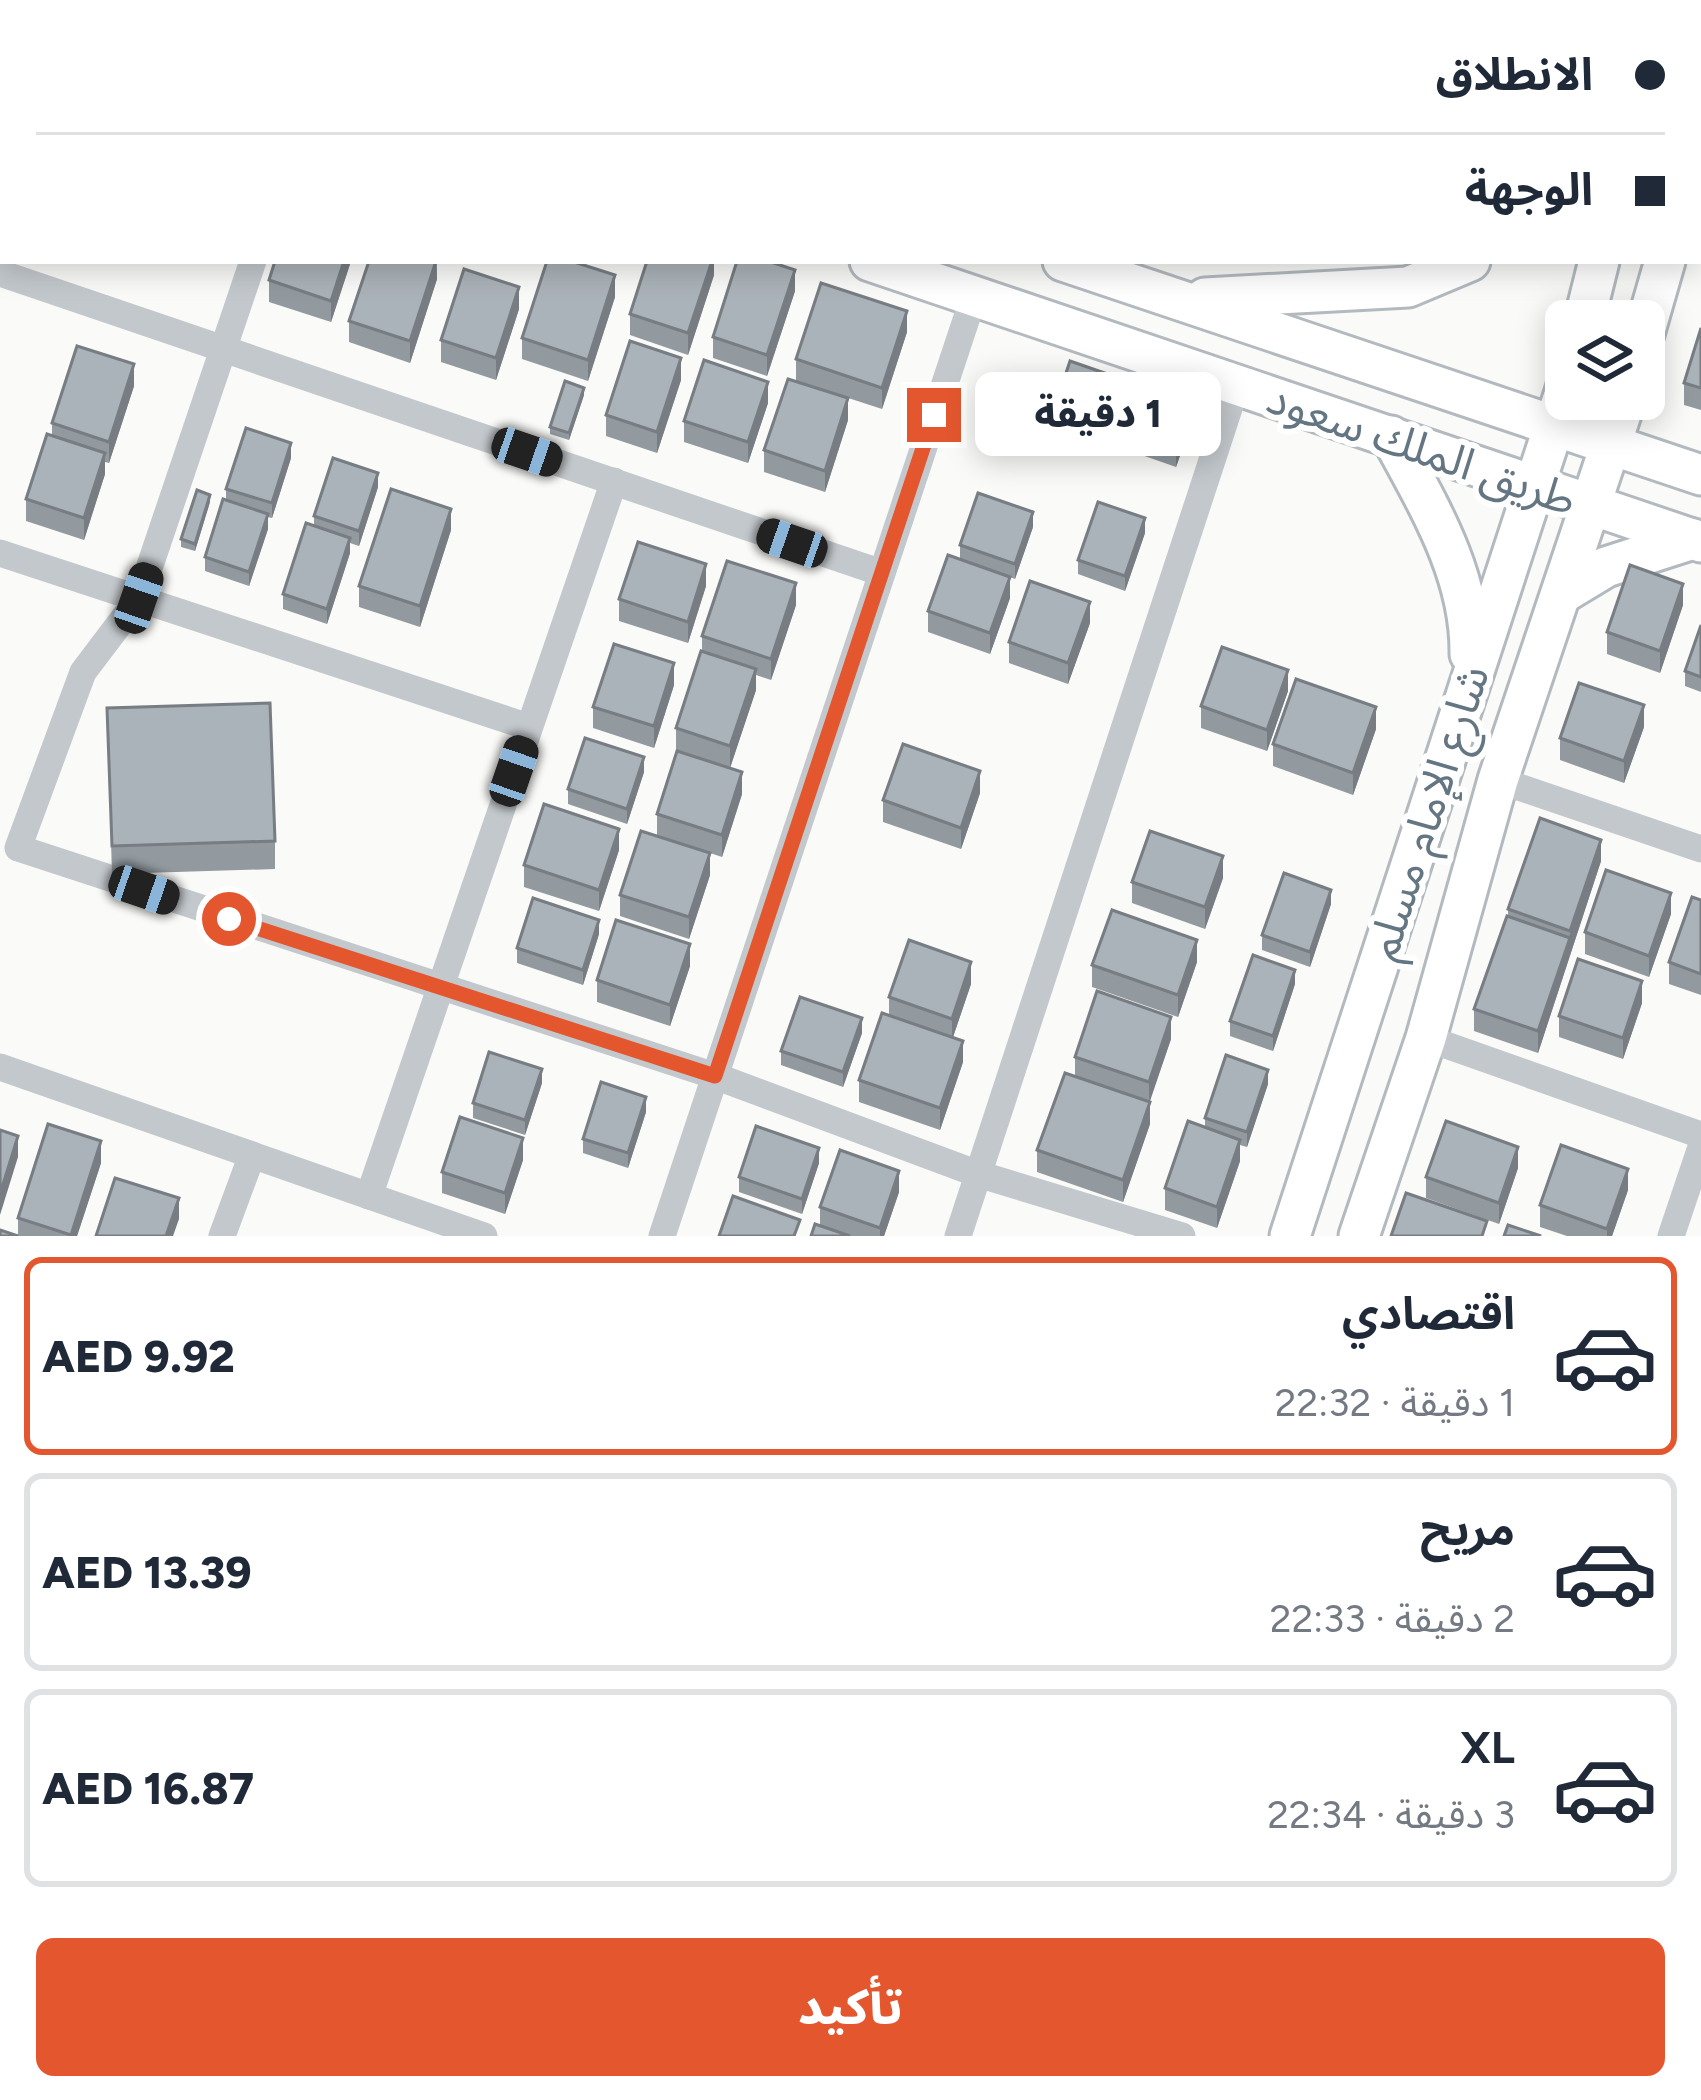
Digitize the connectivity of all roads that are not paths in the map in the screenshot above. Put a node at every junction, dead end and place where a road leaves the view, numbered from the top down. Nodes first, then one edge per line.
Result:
1 (253, 264) edge
2 (880, 264) edge
3 (1072, 264) edge
4 (1463, 264) edge
5 (1598, 264) edge
6 (1664, 264) edge
7 (0, 273) edge
8 (974, 296) junction
9 (1173, 298) junction
10 (1589, 300) edge
11 (1654, 300) edge
12 (224, 349) junction
13 (1237, 384) junction
14 (1558, 420) edge
15 (1620, 420) edge
16 (1556, 428) junction
17 (1391, 436) junction
18 (1612, 446) junction
19 (1701, 475) edge
20 (614, 481) junction
21 (1534, 483) junction
22 (1590, 505) junction
23 (1697, 540) edge
24 (0, 553) edge
25 (882, 573) junction
26 (1563, 593) junction
27 (139, 598) junction
28 (1469, 682) junction
29 (529, 727) junction
30 (1498, 781) junction
31 (1701, 849) edge
32 (440, 989) junction
33 (1426, 1038) junction
34 (0, 1067) edge
35 (715, 1076) junction
36 (1701, 1135) edge
37 (1701, 1147) edge
38 (252, 1155) junction
39 (978, 1174) junction
40 (369, 1196) junction
41 (222, 1236) edge
42 (484, 1236) edge
43 (662, 1236) edge
44 (958, 1236) edge
45 (1182, 1236) edge
46 (1290, 1236) edge
47 (1359, 1236) edge
48 (1671, 1236) edge

1 - 12 street
2 - 8 main road, طريق الملك سعود
3 - 9 main road, طريق الملك سعود
4 - 9 main road
5 - 10 main road
6 - 11 main road
7 - 12 street
8 - 13 main road, طريق الملك سعود
8 - 25 street
9 - 16 main road, طريق الملك سعود
12 - 20 street
12 - 27 street
13 - 17 main road, طريق الملك سعود
13 - 39 street
14 - 16 main road, شارع الإمام مسلم
15 - 18 main road, شارع الإمام مسلم
16 - 18 main road, طريق الملك سعود
16 - 21 main road, شارع الإمام مسلم
17 - 21 main road, طريق الملك سعود
17 - 28 main road
18 - 19 main road, طريق الملك سعود
18 - 22 main road, شارع الإمام مسلم
20 - 25 street
20 - 29 street
21 - 22 main road, طريق الملك سعود
21 - 28 main road, شارع الإمام مسلم
22 - 23 main road, طريق الملك سعود
22 - 26 main road, شارع الإمام مسلم
23 - 26 main road
24 - 27 street
25 - 35 street
26 - 30 main road, شارع الإمام مسلم
27 - 29 street
27 - 32 street
28 - 46 main road, شارع الإمام مسلم
29 - 32 street
30 - 31 street
30 - 33 main road, شارع الإمام مسلم
32 - 35 street
32 - 40 street
33 - 36 street
33 - 47 main road, شارع الإمام مسلم
34 - 38 street
35 - 39 street
35 - 43 street
37 - 48 street
38 - 40 street
38 - 41 street
39 - 44 street
39 - 45 street
40 - 42 street

